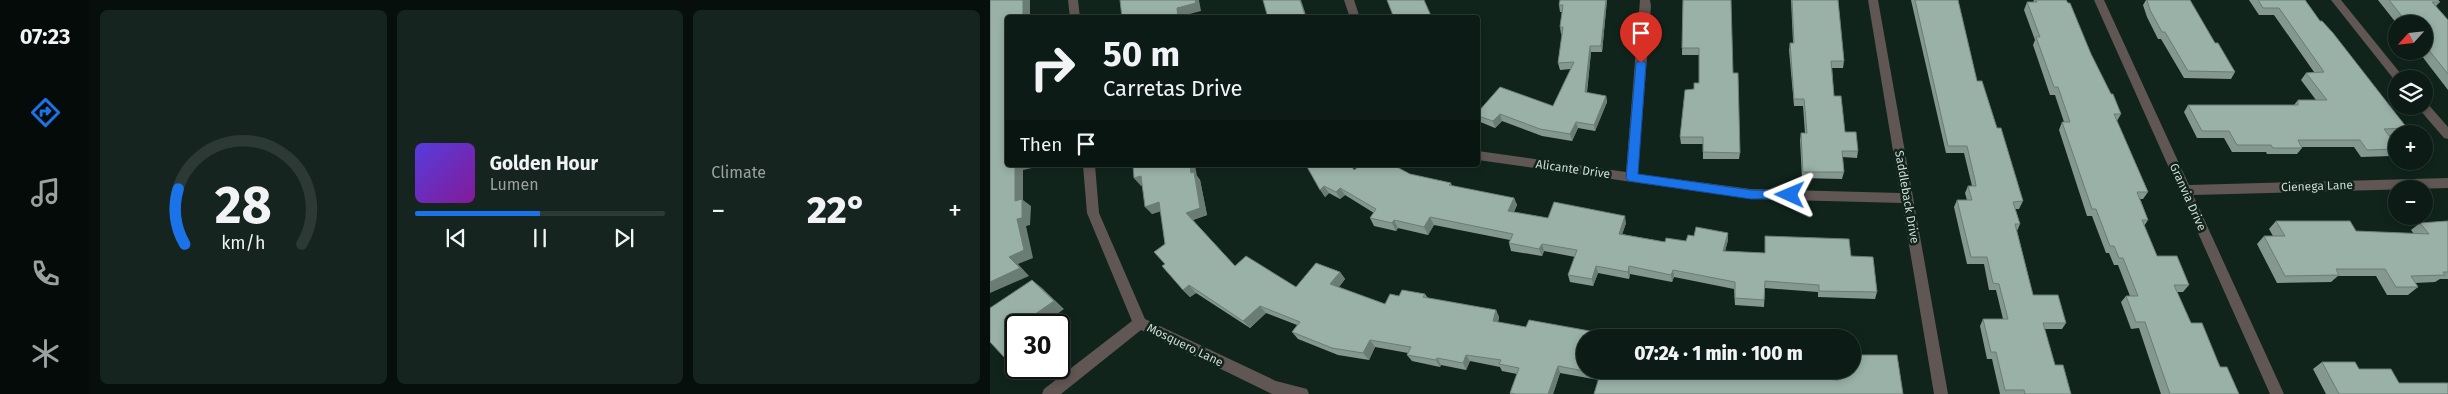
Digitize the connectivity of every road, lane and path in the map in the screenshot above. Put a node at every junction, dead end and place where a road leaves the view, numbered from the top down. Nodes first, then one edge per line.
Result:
1 (1073, 0) edge
2 (1349, 0) edge
3 (1645, 0) edge
4 (1873, 0) edge
5 (2100, 0) edge
6 (2336, 0) edge
7 (1075, 15) edge
8 (1354, 15) edge
9 (2393, 70) edge
10 (2431, 115) edge
11 (2448, 135) edge
12 (1480, 156) edge
13 (1089, 167) edge
14 (1632, 178) junction
15 (2448, 182) edge
16 (2185, 190) junction
17 (1907, 198) junction
18 (1140, 323) junction
19 (1049, 394) edge
20 (1302, 394) edge
21 (1941, 394) edge
22 (2277, 394) edge

1 - 7 street
2 - 8 street
3 - 14 street
4 - 17 street, Saddleback Drive
5 - 16 street, Granvia Drive
6 - 9 street
10 - 11 street
12 - 14 street, Alicante Drive
13 - 18 street, Mosquero Lane
14 - 17 street, Alicante Drive
15 - 16 street, Cienega Lane
16 - 22 street, Granvia Drive
17 - 21 street, Saddleback Drive
18 - 19 street
18 - 20 street, Mosquero Lane

